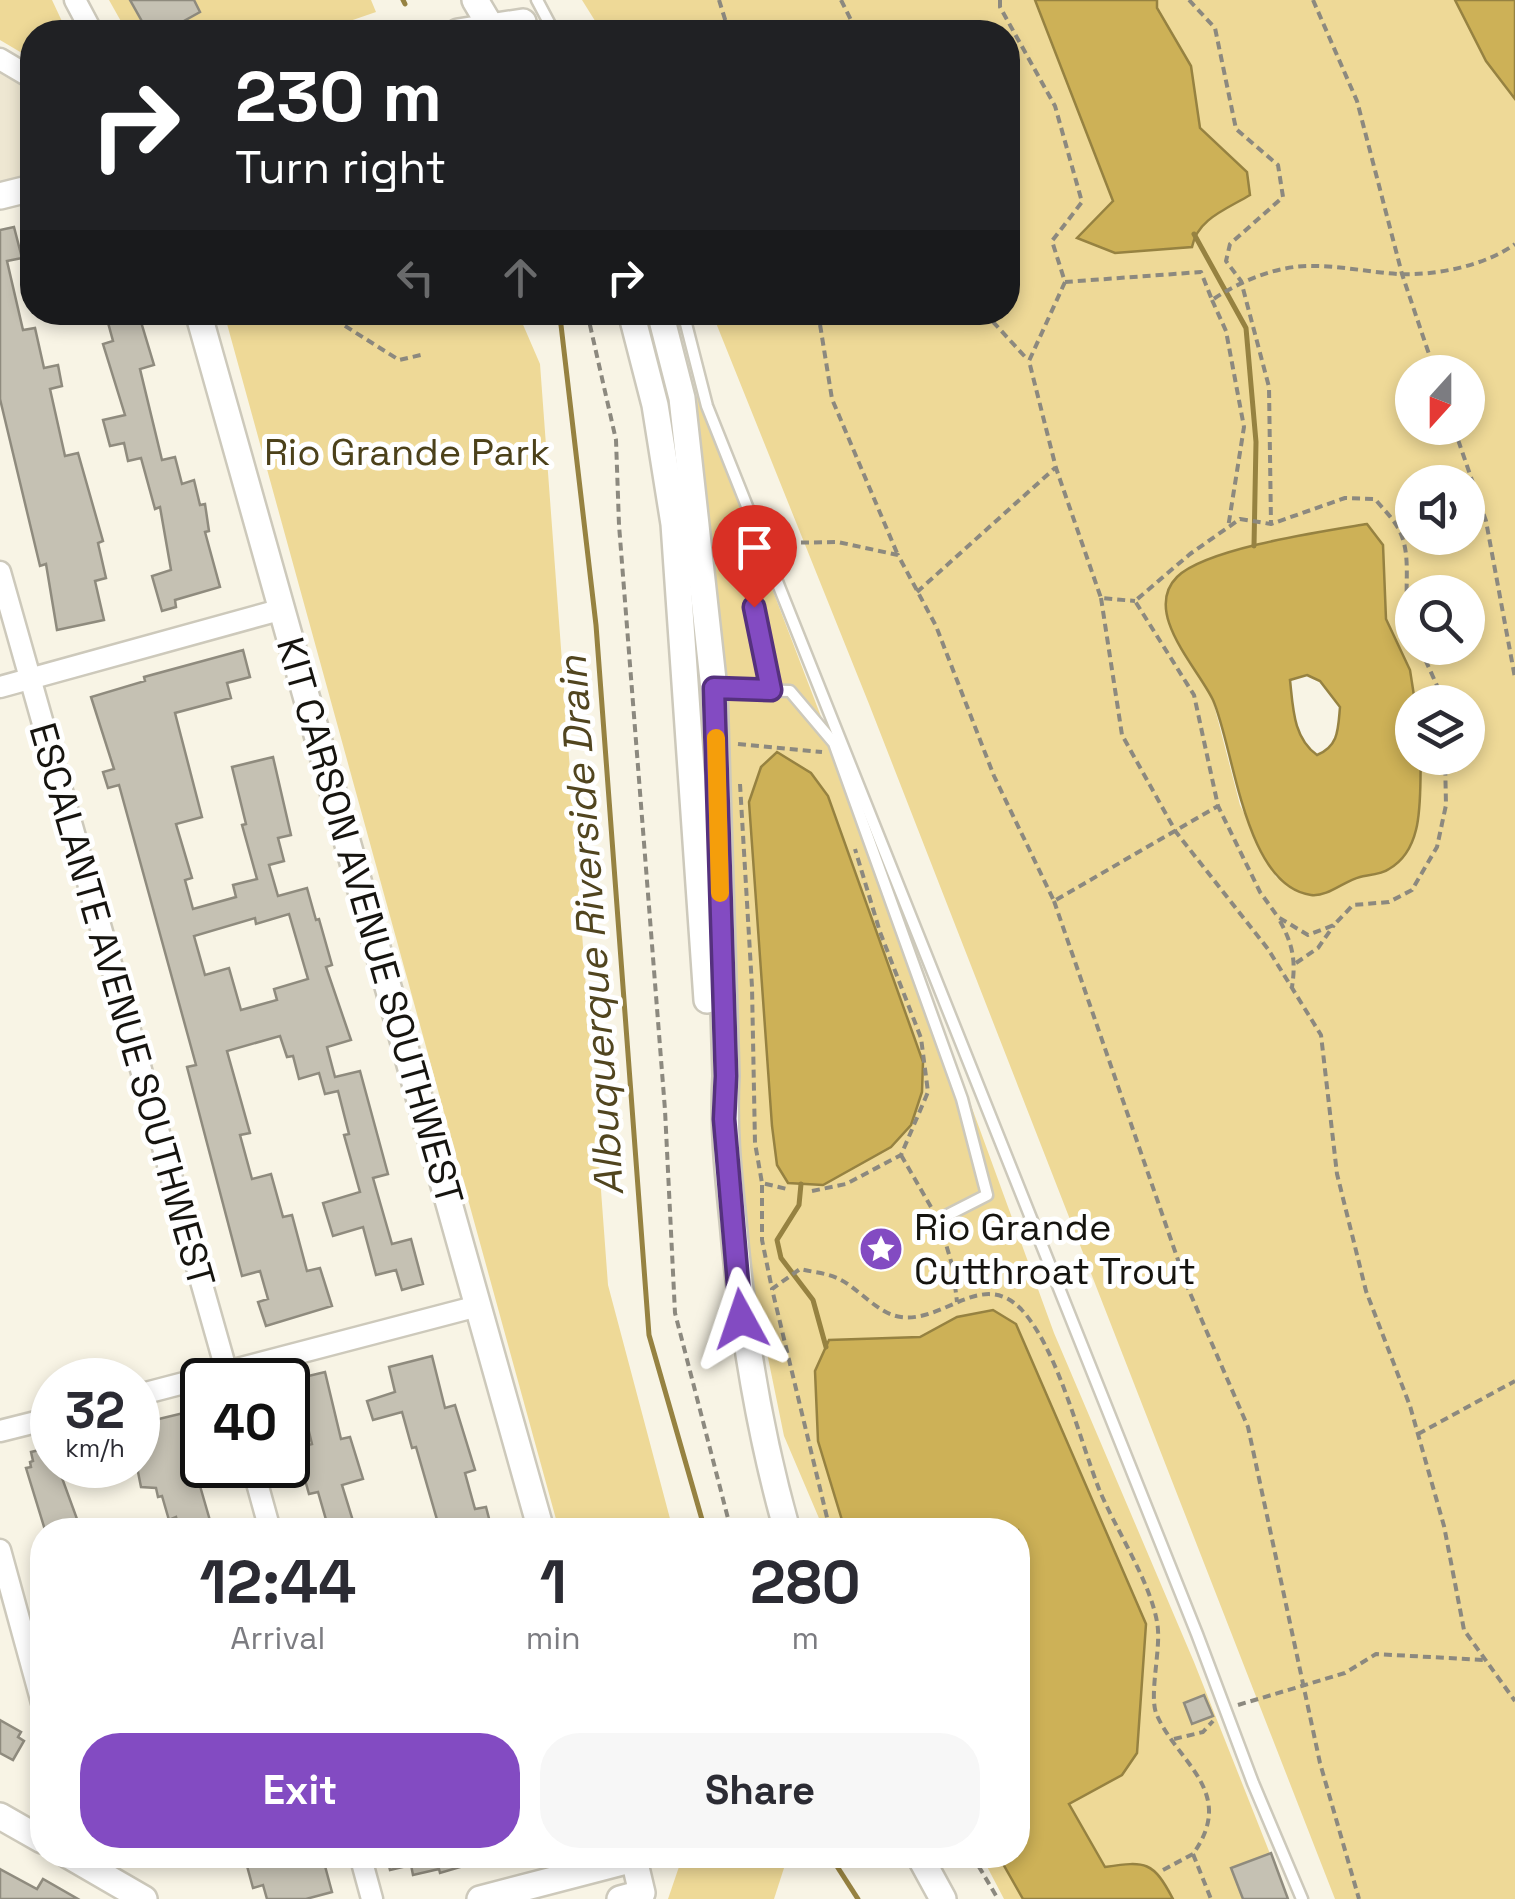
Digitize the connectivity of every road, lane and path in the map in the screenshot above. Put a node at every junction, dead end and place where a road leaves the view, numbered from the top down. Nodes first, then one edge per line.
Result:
1 (509, 0) edge
2 (1190, 0) edge
3 (1313, 0) edge
4 (530, 18) edge
5 (1020, 43) edge
6 (1515, 244) edge
7 (1402, 274) junction
8 (1065, 282) junction
9 (1238, 282) junction
10 (1214, 299) junction
11 (202, 325) edge
12 (344, 325) edge
13 (590, 325) edge
14 (634, 325) edge
15 (663, 325) edge
16 (687, 325) edge
17 (820, 325) edge
18 (996, 325) edge
19 (425, 354) dead end
20 (1429, 355) edge
21 (1030, 361) junction
22 (1460, 445) edge
23 (1056, 468) junction
24 (1272, 524) junction
25 (1228, 528) junction
26 (775, 542) dead end
27 (898, 555) junction
28 (0, 572) edge
29 (1407, 575) edge
30 (917, 592) junction
31 (1101, 598) junction
32 (1135, 601) junction
33 (754, 607) dead end
34 (283, 608) junction
35 (1515, 678) edge
36 (30, 679) junction
37 (0, 687) edge
38 (714, 688) junction
39 (771, 690) junction
40 (687, 692) junction
41 (738, 744) dead end
42 (825, 752) dead end
43 (1445, 775) edge
44 (740, 780) dead end
45 (1218, 806) junction
46 (1176, 832) junction
47 (852, 838) dead end
48 (1054, 901) junction
49 (1278, 917) junction
50 (1334, 925) junction
51 (1296, 963) junction
52 (1292, 988) junction
53 (724, 1119) junction
54 (762, 1183) junction
55 (787, 1189) dead end
56 (812, 1191) dead end
57 (938, 1220) dead end
58 (772, 1289) junction
59 (478, 1306) junction
60 (223, 1358) edge
61 (292, 1358) edge
62 (1515, 1381) edge
63 (30, 1424) edge
64 (0, 1431) edge
65 (1418, 1434) junction
66 (258, 1488) edge
67 (267, 1518) edge
68 (538, 1518) edge
69 (728, 1518) edge
70 (783, 1518) edge
71 (827, 1518) edge
72 (0, 1550) edge
73 (30, 1659) edge
74 (1485, 1660) junction
75 (1304, 1685) junction
76 (1506, 1688) junction
77 (1515, 1688) edge
78 (1515, 1701) edge
79 (1226, 1711) junction
80 (1174, 1739) junction
81 (0, 1816) edge
82 (30, 1833) edge
83 (1193, 1854) junction
84 (94, 1868) edge
85 (364, 1868) edge
86 (594, 1868) edge
87 (633, 1868) edge
88 (926, 1868) edge
89 (980, 1868) edge
90 (1163, 1870) dead end
91 (631, 1896) edge
92 (144, 1899) edge
93 (372, 1899) edge
94 (480, 1899) edge
95 (943, 1899) edge
96 (998, 1899) edge
97 (1211, 1899) edge
98 (1302, 1899) edge
99 (1359, 1899) edge

1 - 4 street
2 - 9 path
3 - 7 path
5 - 8 path
6 - 7 path
7 - 9 path
7 - 20 path
8 - 10 path
8 - 21 path
9 - 10 path
9 - 24 path
10 - 25 path
11 - 34 street, KIT CARSON AVENUE SOUTHWEST
12 - 19 path
13 - 69 path
14 - 40 street
15 - 38 street
16 - 79 lane
17 - 27 path
18 - 21 path
21 - 23 path
22 - 35 path
23 - 30 path
23 - 31 path
24 - 25 path
24 - 29 path
25 - 32 path
26 - 27 path
27 - 30 path
28 - 36 street, ESCALANTE AVENUE SOUTHWEST
30 - 48 path
31 - 32 path
31 - 46 path
32 - 45 path
33 - 39 lane
34 - 36 street
34 - 59 street, KIT CARSON AVENUE SOUTHWEST
36 - 37 street
36 - 60 street, ESCALANTE AVENUE SOUTHWEST
38 - 39 lane
38 - 40 lane
38 - 53 street
39 - 57 lane
40 - 53 street
41 - 42 path
43 - 50 path
44 - 54 path
45 - 46 path
45 - 49 path
46 - 48 path
46 - 52 path
47 - 56 path
48 - 75 path
49 - 50 path
49 - 51 path
50 - 51 path
51 - 52 path
52 - 65 path
53 - 70 street
54 - 55 path
54 - 58 path
58 - 71 path
58 - 80 path
59 - 61 street
59 - 68 street, KIT CARSON AVENUE SOUTHWEST
62 - 65 path
63 - 64 street
65 - 74 path
66 - 67 street
72 - 73 street
74 - 75 path
74 - 76 path
75 - 79 path
75 - 99 path
76 - 77 path
76 - 78 path
79 - 80 path
79 - 98 lane
80 - 83 path
81 - 82 street
83 - 90 path
83 - 97 path
84 - 92 street
85 - 93 street
86 - 94 street
87 - 91 street
88 - 95 street
89 - 96 path

